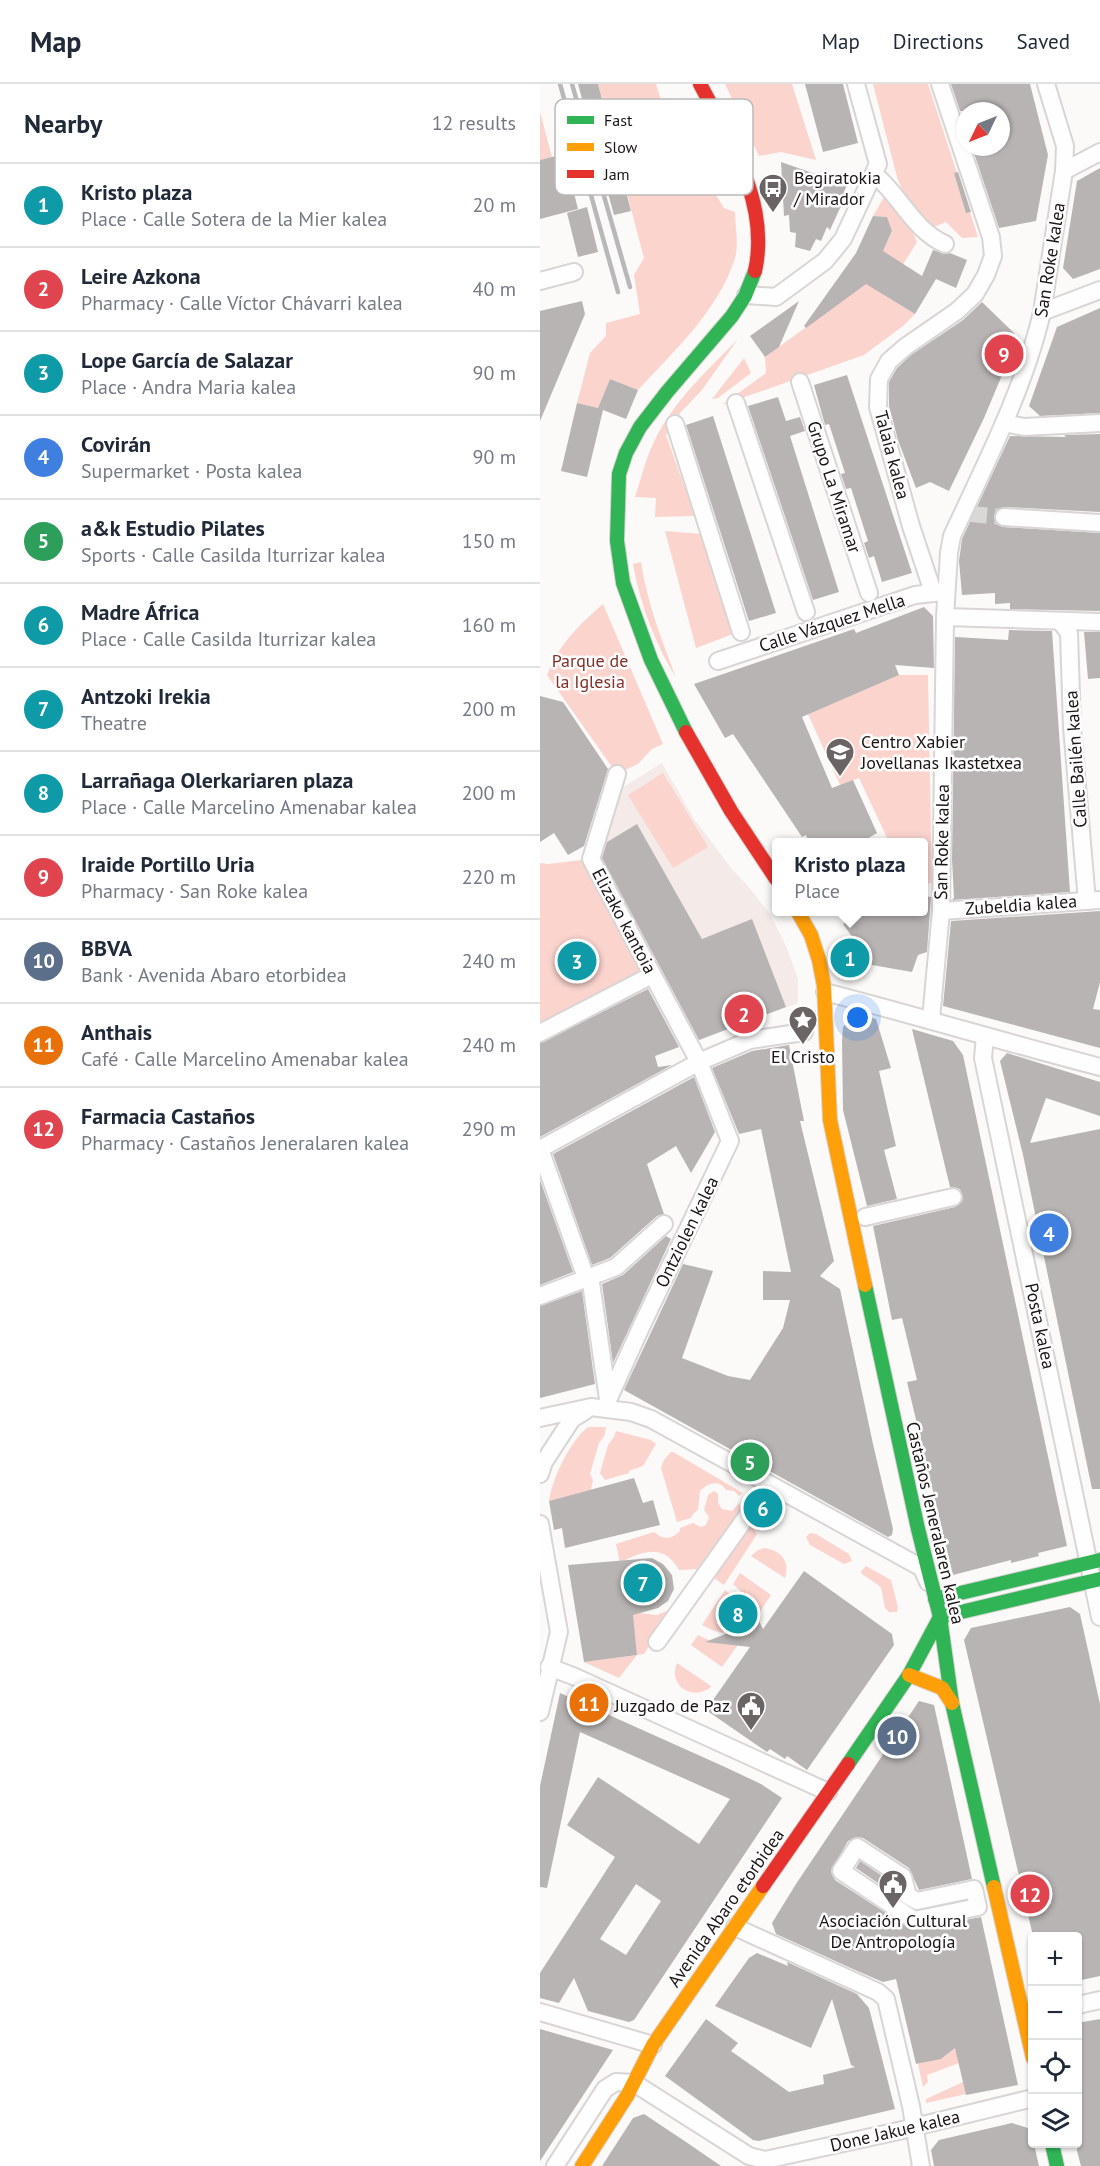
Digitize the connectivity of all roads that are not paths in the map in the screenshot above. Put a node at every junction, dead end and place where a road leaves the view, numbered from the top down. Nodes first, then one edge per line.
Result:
1 (700, 84) edge
2 (856, 84) edge
3 (940, 84) edge
4 (1046, 84) edge
5 (708, 99) edge
6 (1100, 152) edge
7 (876, 169) junction
8 (1064, 171) junction
9 (751, 195) edge
10 (945, 244) dead end
11 (574, 272) dead end
12 (540, 281) edge
13 (1100, 290) edge
14 (746, 295) junction
15 (1042, 312) junction
16 (800, 382) dead end
17 (736, 403) dead end
18 (1004, 423) junction
19 (1100, 423) edge
20 (675, 424) dead end
21 (1004, 517) tunnel mouth
22 (1100, 523) edge
23 (940, 592) junction
24 (869, 593) dead end
25 (806, 612) dead end
26 (945, 617) junction
27 (1060, 621) junction
28 (1100, 622) edge
29 (741, 632) dead end
30 (718, 661) dead end
31 (617, 774) dead end
32 (772, 872) edge
33 (1094, 900) edge
34 (941, 911) junction
35 (800, 916) edge
36 (652, 975) junction
37 (825, 992) junction
38 (931, 1019) junction
39 (804, 1032) dead end
40 (540, 1033) edge
41 (985, 1036) junction
42 (699, 1062) junction
43 (1100, 1067) edge
44 (541, 1145) edge
45 (953, 1197) dead end
46 (865, 1217) dead end
47 (664, 1224) dead end
48 (588, 1277) junction
49 (540, 1296) edge
50 (591, 1407) junction
51 (540, 1419) edge
52 (540, 1474) edge
53 (760, 1498) dead end
54 (540, 1524) edge
55 (1095, 1561) edge
56 (1096, 1580) edge
57 (935, 1599) junction
58 (940, 1617) junction
59 (1100, 1617) edge
60 (657, 1642) dead end
61 (549, 1667) junction
62 (909, 1675) junction
63 (951, 1703) junction
64 (540, 1712) edge
65 (828, 1792) junction
66 (974, 1890) joint
67 (735, 1927) junction
68 (1100, 2000) edge
69 (1082, 2004) edge
70 (540, 2012) edge
71 (1028, 2016) edge
72 (653, 2045) junction
73 (634, 2083) junction
74 (1028, 2099) edge
75 (915, 2126) junction
76 (1053, 2148) edge
77 (790, 2160) edge
78 (555, 2166) edge
79 (582, 2166) edge
80 (921, 2166) edge
81 (1057, 2166) edge

1 - 5 street
2 - 7 street
3 - 23 street, Talaia kalea
4 - 8 street, San Roke kalea
6 - 8 street
7 - 10 street
7 - 14 street
8 - 15 street, San Roke kalea
9 - 14 street
11 - 12 street
13 - 15 street
14 - 32 street
15 - 18 street, San Roke kalea
16 - 24 street, Grupo La Miramar
17 - 25 street
18 - 19 street
18 - 23 street, San Roke kalea
20 - 29 street
21 - 22 street
23 - 26 street, San Roke kalea
23 - 30 street, Calle Vázquez Mella
26 - 27 street
26 - 34 street, San Roke kalea
27 - 28 street
27 - 33 street, Calle Bailén kalea
31 - 36 street, Elizako kantoia
33 - 34 street, Zubeldia kalea
34 - 38 street, San Roke kalea
35 - 37 street, Castaños Jeneralaren kalea
36 - 40 street
36 - 42 street, Elizako kantoia
37 - 38 street
37 - 57 street, Castaños Jeneralaren kalea
38 - 41 street
39 - 42 street
41 - 43 street
41 - 55 street, Posta kalea
42 - 44 street
42 - 48 street, Ontziolen kalea
44 - 48 street
45 - 46 street
47 - 48 street
48 - 49 street
50 - 51 street
50 - 52 street
50 - 57 street
53 - 60 street
54 - 61 street
55 - 56 street, Posta kalea
55 - 57 street
56 - 58 street
56 - 59 street, Posta kalea
57 - 58 street, Castaños Jeneralaren kalea
57 - 62 street, Avenida Abaro etorbidea
58 - 62 street, Avenida Abaro etorbidea
58 - 63 street, Castaños Jeneralaren kalea
61 - 64 street
61 - 65 street
62 - 63 street
62 - 65 street, Avenida Abaro etorbidea
63 - 71 street, Castaños Jeneralaren kalea
65 - 67 street, Avenida Abaro etorbidea
66 - 66 street
67 - 72 street, Avenida Abaro etorbidea
67 - 75 street
68 - 69 street
70 - 72 street
72 - 73 street, Avenida Abaro etorbidea
73 - 77 street, Done Jakue kalea
73 - 78 street
73 - 79 street, Avenida Abaro etorbidea
74 - 75 street, Done Jakue kalea
75 - 77 street, Done Jakue kalea
75 - 80 street
76 - 81 street

